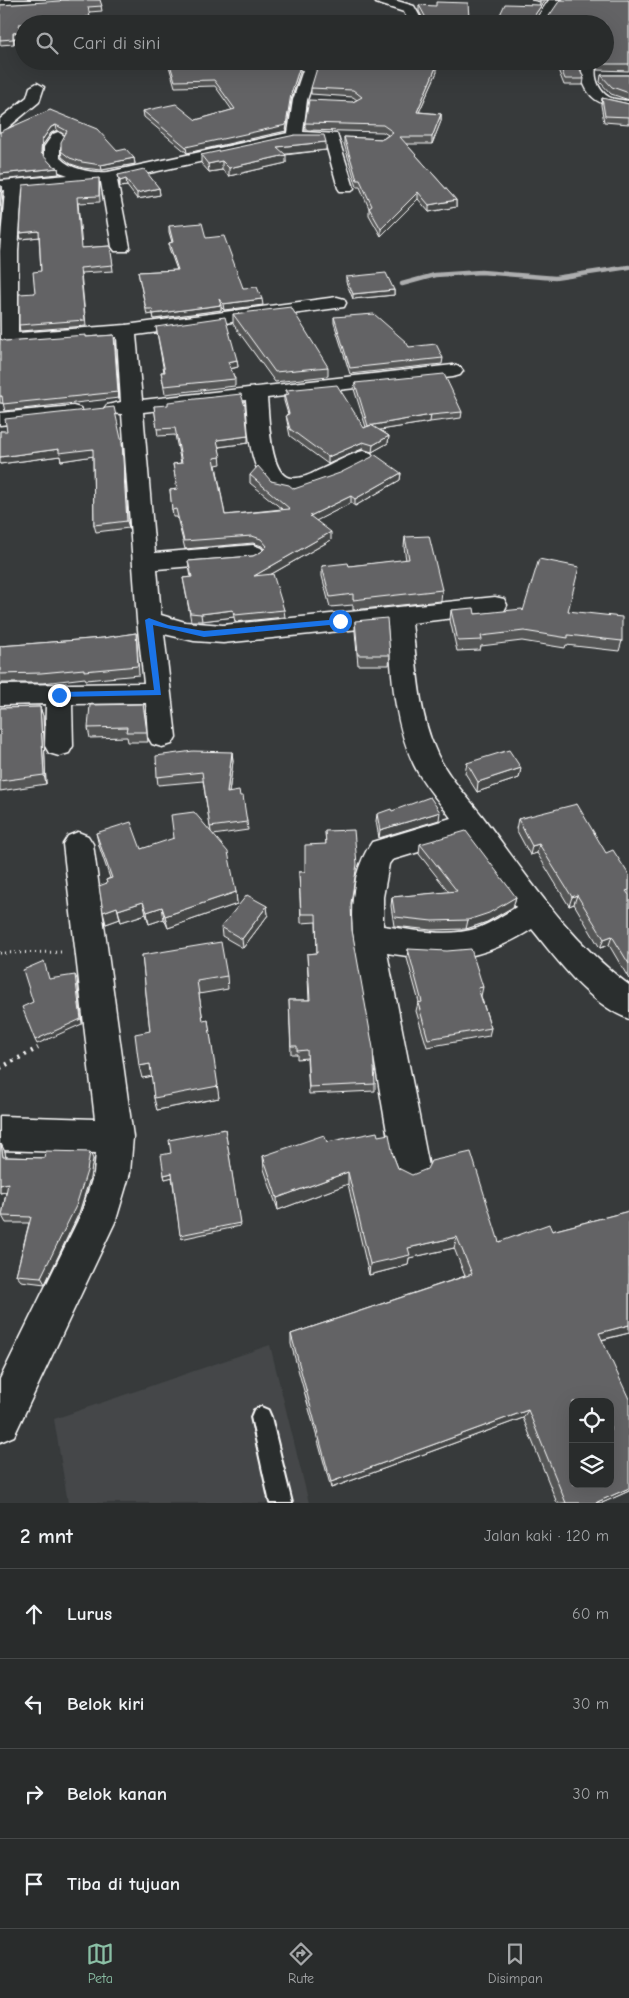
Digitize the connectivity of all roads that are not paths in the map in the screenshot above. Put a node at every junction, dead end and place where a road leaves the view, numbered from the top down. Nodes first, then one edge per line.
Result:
1 (57, 0) edge
2 (62, 0) edge
3 (381, 0) edge
4 (556, 0) edge
5 (0, 4) edge
6 (412, 15) edge
7 (545, 15) edge
8 (310, 70) edge
9 (588, 70) edge
10 (588, 76) junction
11 (604, 76) edge
12 (300, 100) junction
13 (9, 101) dead end
14 (318, 101) edge
15 (629, 105) edge
16 (0, 127) edge
17 (295, 136) junction
18 (58, 137) dead end
19 (101, 178) junction
20 (7, 186) edge
21 (346, 188) dead end
22 (121, 247) dead end
23 (337, 303) dead end
24 (126, 331) junction
25 (4, 340) edge
26 (453, 372) dead end
27 (256, 393) junction
28 (132, 407) junction
29 (0, 419) edge
30 (363, 458) dead end
31 (253, 553) dead end
32 (144, 562) junction
33 (495, 605) dead end
34 (399, 616) junction
35 (149, 620) junction
36 (158, 693) junction
37 (59, 695) junction
38 (0, 696) edge
39 (162, 737) dead end
40 (58, 746) dead end
41 (472, 824) junction
42 (78, 844) dead end
43 (536, 911) junction
44 (368, 937) junction
45 (629, 1004) edge
46 (0, 1133) edge
47 (115, 1136) junction
48 (411, 1166) dead end
49 (261, 1417) dead end
50 (0, 1422) edge
51 (281, 1503) edge

1 - 2 street
1 - 5 street
3 - 6 street
4 - 7 street
8 - 12 street
9 - 10 street
10 - 11 street
10 - 15 street
12 - 14 street
12 - 17 street
13 - 16 street
17 - 19 street
17 - 21 street
18 - 19 street
19 - 20 street
19 - 22 street
20 - 25 street
23 - 24 street
24 - 25 street
24 - 28 street
26 - 27 street
27 - 28 street
27 - 30 street
28 - 29 street
28 - 32 street
31 - 32 street
32 - 35 street
33 - 34 street
34 - 35 street
34 - 41 street
35 - 36 street
36 - 37 street
36 - 39 street
37 - 38 street
37 - 40 street
41 - 43 street
41 - 44 street
42 - 47 street
43 - 44 street
43 - 45 street
44 - 48 street
46 - 47 street
47 - 50 street
49 - 51 lane

